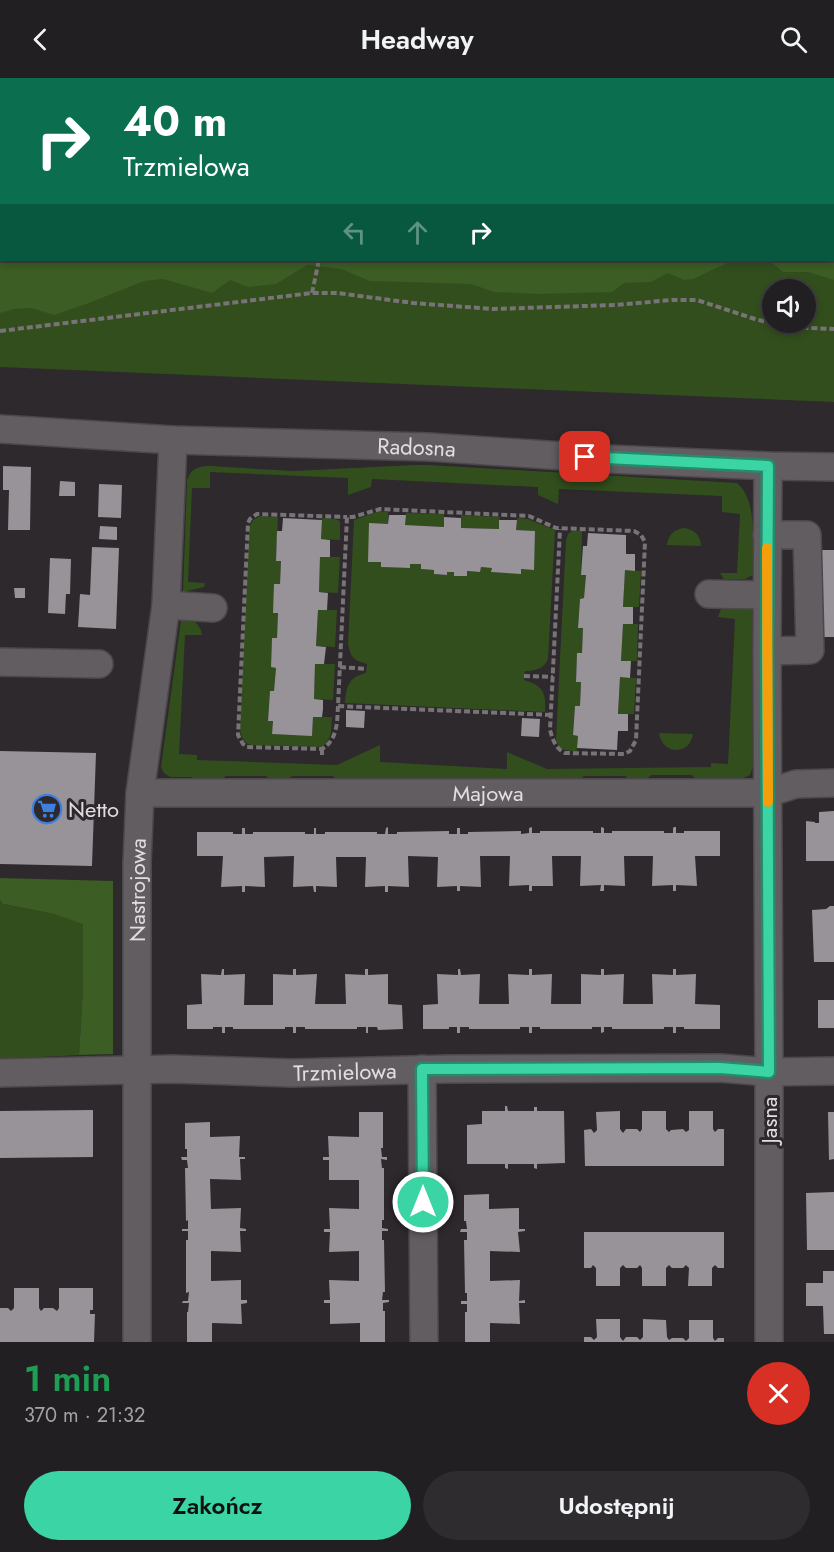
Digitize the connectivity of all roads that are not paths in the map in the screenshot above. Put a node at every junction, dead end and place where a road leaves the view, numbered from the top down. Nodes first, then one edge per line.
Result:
1 (0, 429) edge
2 (173, 440) junction
3 (768, 466) junction
4 (834, 467) edge
5 (767, 535) junction
6 (709, 594) dead end
7 (767, 595) junction
8 (166, 605) junction
9 (213, 608) dead end
10 (767, 651) junction
11 (0, 662) edge
12 (99, 664) dead end
13 (834, 783) edge
14 (141, 793) junction
15 (768, 793) junction
16 (422, 1069) junction
17 (138, 1070) junction
18 (834, 1071) edge
19 (769, 1072) junction
20 (0, 1073) edge
21 (137, 1342) edge
22 (424, 1342) edge
23 (769, 1342) edge

1 - 2 street, Radosna
2 - 3 street, Radosna
2 - 8 street, Nastrojowa
3 - 4 street, Radosna
3 - 5 street, Jasna
5 - 7 street, Jasna
5 - 10 street
6 - 7 street
7 - 10 street, Jasna
8 - 9 street
8 - 14 street, Nastrojowa
10 - 15 street, Jasna
11 - 12 street
13 - 15 street, Majowa
14 - 15 street, Majowa
14 - 17 street, Nastrojowa
15 - 19 street, Jasna
16 - 17 street, Trzmielowa
16 - 19 street, Trzmielowa
16 - 22 street
17 - 20 street, Trzmielowa
17 - 21 street, Nastrojowa
18 - 19 street, Trzmielowa
19 - 23 street, Jasna

